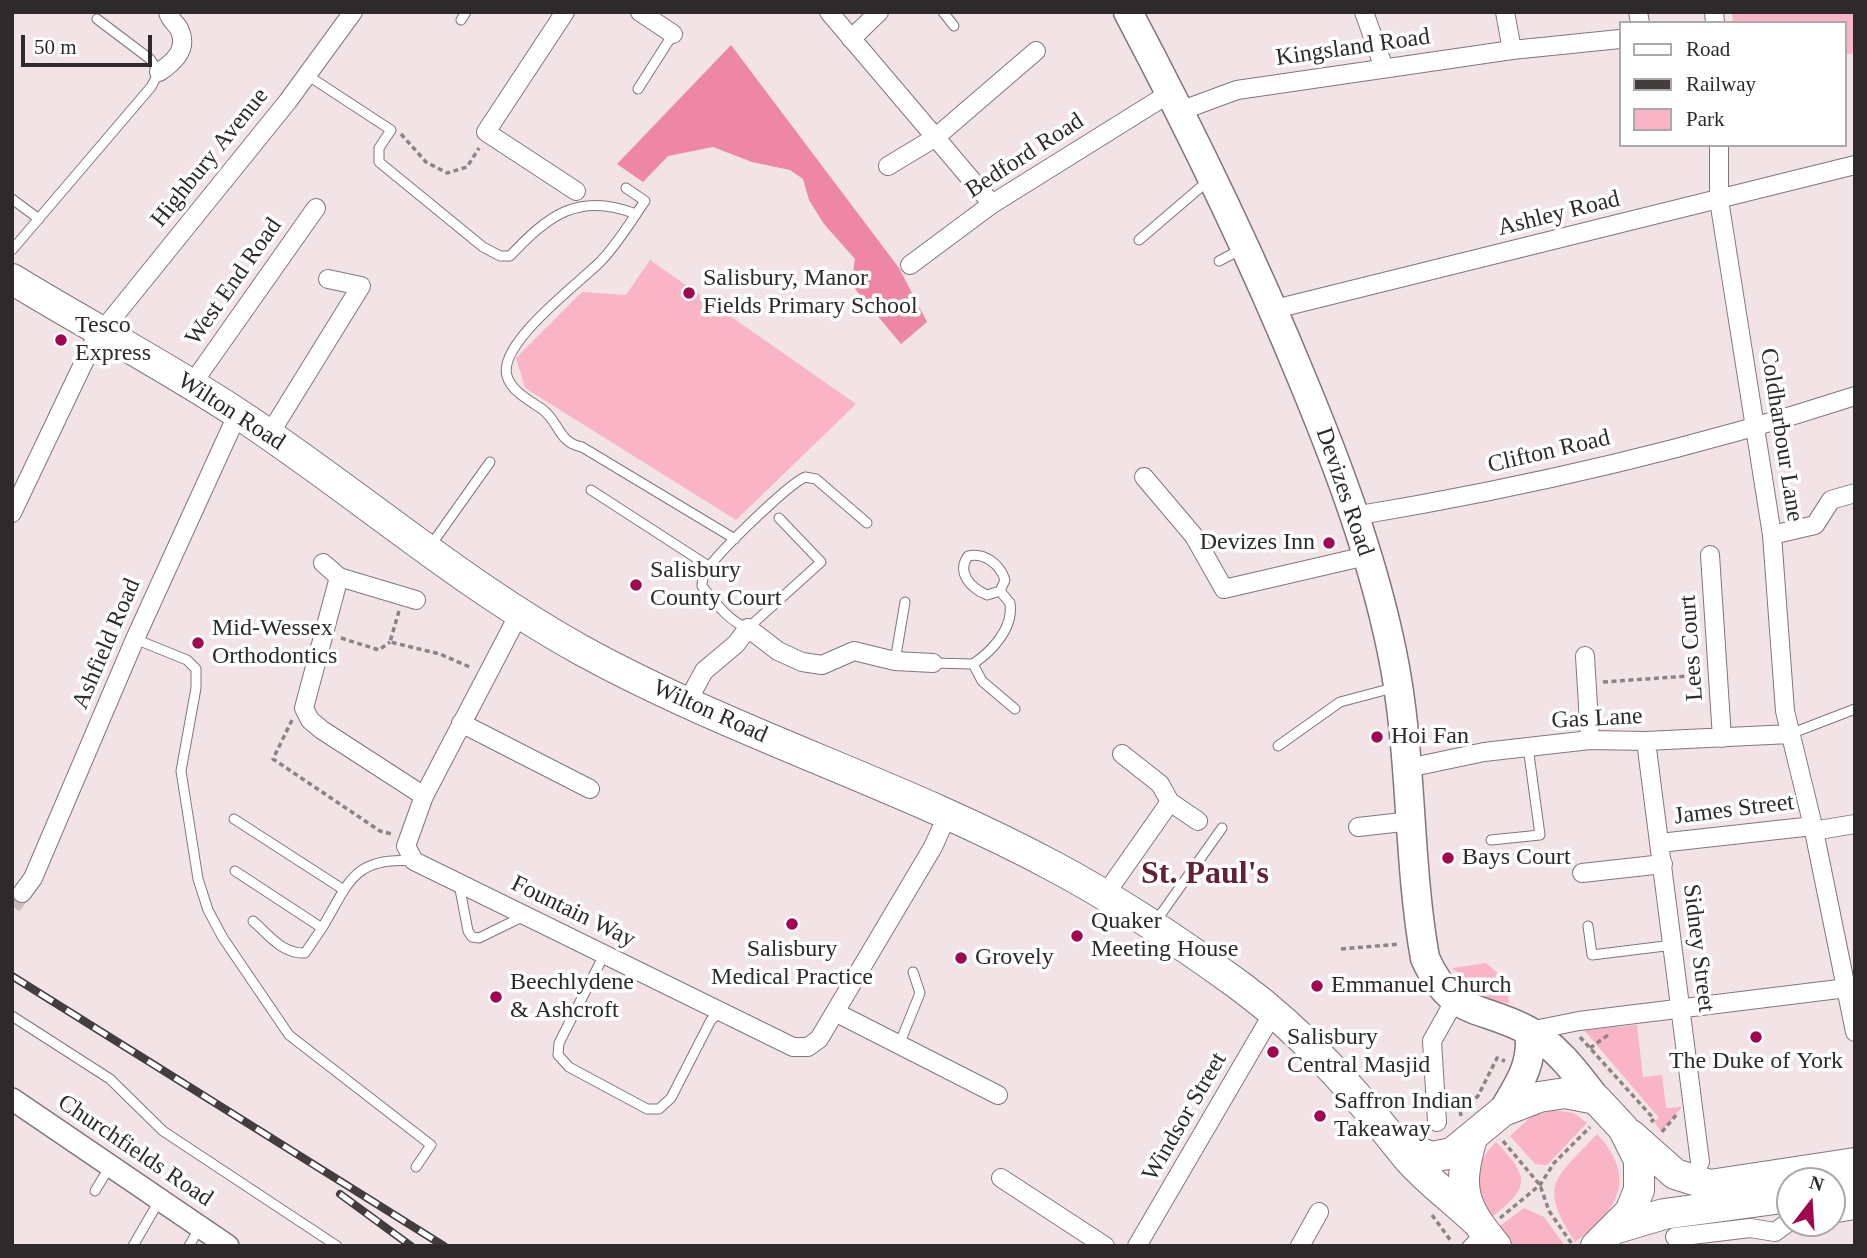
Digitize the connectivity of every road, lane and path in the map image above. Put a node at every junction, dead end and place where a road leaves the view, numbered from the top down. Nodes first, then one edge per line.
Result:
1 (169, 12) edge
2 (354, 12) edge
3 (565, 12) edge
4 (640, 12) edge
5 (829, 12) edge
6 (879, 12) edge
7 (943, 12) edge
8 (1128, 12) edge
9 (1364, 12) edge
10 (1505, 12) edge
11 (97, 19) dead end
12 (954, 26) dead end
13 (673, 34) joint
14 (851, 39) junction
15 (1618, 39) edge
16 (1512, 50) junction
17 (1036, 51) dead end
18 (1384, 68) junction
19 (159, 72) junction
20 (307, 75) junction
21 (638, 89) dead end
22 (1175, 102) junction
23 (936, 137) junction
24 (1719, 147) edge
25 (1855, 165) edge
26 (888, 166) dead end
27 (1213, 177) junction
28 (626, 187) dead end
29 (576, 191) dead end
30 (12, 199) edge
31 (1719, 200) junction
32 (992, 204) junction
33 (316, 208) dead end
34 (636, 214) junction
35 (39, 219) junction
36 (1139, 240) dead end
37 (1247, 246) junction
38 (12, 250) edge
39 (1219, 261) dead end
40 (910, 265) dead end
41 (12, 279) edge
42 (328, 279) dead end
43 (1275, 309) junction
44 (101, 331) junction
45 (192, 384) junction
46 (1855, 396) edge
47 (238, 413) junction
48 (1755, 428) junction
49 (270, 435) junction
50 (489, 462) dead end
51 (1144, 477) dead end
52 (591, 490) dead end
53 (1855, 493) edge
54 (12, 513) edge
55 (1354, 516) junction
56 (779, 518) dead end
57 (867, 523) dead end
58 (1772, 535) junction
59 (735, 539) junction
60 (428, 550) junction
61 (1710, 555) dead end
62 (1366, 556) junction
63 (323, 563) dead end
64 (710, 566) junction
65 (339, 577) junction
66 (1000, 591) junction
67 (410, 598) joint
68 (905, 602) dead end
69 (519, 614) junction
70 (748, 628) junction
71 (323, 633) junction
72 (135, 639) junction
73 (390, 642) junction
74 (1585, 656) dead end
75 (895, 661) junction
76 (933, 663) joint
77 (973, 664) junction
78 (1718, 674) junction
79 (486, 675) junction
80 (1587, 684) junction
81 (1398, 686) junction
82 (307, 688) junction
83 (686, 704) junction
84 (1015, 709) dead end
85 (1855, 709) edge
86 (461, 723) junction
87 (1790, 734) junction
88 (1722, 738) junction
89 (1590, 740) junction
90 (1646, 741) junction
91 (1278, 746) dead end
92 (1528, 747) junction
93 (1122, 754) dead end
94 (1408, 768) junction
95 (590, 789) dead end
96 (424, 796) junction
97 (1170, 802) junction
98 (947, 816) junction
99 (234, 819) dead end
100 (1198, 821) dead end
101 (1412, 821) junction
102 (1855, 824) edge
103 (1358, 827) dead end
104 (1222, 828) dead end
105 (1813, 829) junction
106 (407, 838) junction
107 (1491, 840) dead end
108 (1660, 843) junction
109 (414, 860) junction
110 (1663, 864) junction
111 (235, 871) dead end
112 (1582, 873) dead end
113 (459, 883) junction
114 (344, 890) junction
115 (22, 894) tunnel mouth
116 (1104, 896) junction
117 (525, 915) junction
118 (253, 921) dead end
119 (1588, 926) dead end
120 (1152, 927) junction
121 (321, 928) junction
122 (1423, 942) junction
123 (1673, 945) junction
124 (1341, 949) dead end
125 (604, 955) junction
126 (913, 972) dead end
127 (1850, 987) edge
128 (1455, 1000) junction
129 (1682, 1010) junction
130 (835, 1012) junction
131 (720, 1013) junction
132 (1273, 1013) junction
133 (12, 1016) edge
134 (1576, 1025) junction
135 (1529, 1031) junction
136 (1855, 1032) edge
137 (899, 1045) junction
138 (1565, 1060) junction
139 (1507, 1062) dead end
140 (998, 1095) dead end
141 (12, 1098) edge
142 (1503, 1111) junction
143 (1593, 1113) junction
144 (1437, 1122) joint
145 (1635, 1127) junction
146 (1472, 1138) junction
147 (1503, 1141) dead end
148 (1399, 1144) junction
149 (1700, 1162) dead end
150 (1855, 1163) edge
151 (110, 1166) junction
152 (416, 1167) dead end
153 (1001, 1178) dead end
154 (1540, 1185) junction
155 (95, 1191) dead end
156 (1776, 1199) edge
157 (159, 1201) junction
158 (1319, 1212) dead end
159 (200, 1227) junction
160 (1484, 1232) edge
161 (1675, 1237) dead end
162 (1595, 1239) edge
163 (1774, 1239) edge
164 (1703, 1240) edge
165 (133, 1246) edge
166 (189, 1246) edge
167 (228, 1246) edge
168 (337, 1246) edge
169 (1105, 1246) edge
170 (1137, 1246) edge
171 (1300, 1246) edge

1 - 19 street
2 - 20 street, Highbury Avenue
3 - 29 street
4 - 13 street
5 - 14 street
6 - 14 street
7 - 12 lane
8 - 22 main road, Devizes Road
9 - 18 street
10 - 16 street
11 - 19 lane
13 - 21 lane
14 - 23 street
15 - 16 street, Kingsland Road
16 - 18 street, Kingsland Road
17 - 23 street
18 - 22 street, Kingsland Road
19 - 35 lane
20 - 34 lane
20 - 44 street, Highbury Avenue
22 - 27 main road, Devizes Road
22 - 32 street, Bedford Road
23 - 26 street
23 - 32 street
24 - 31 street, Coldharbour Lane
25 - 31 street, Ashley Road
27 - 36 lane
27 - 37 main road, Devizes Road
28 - 34 lane
30 - 35 lane
31 - 43 street, Ashley Road
31 - 48 street, Coldharbour Lane
32 - 40 street, Bedford Road
33 - 45 street, West End Road
34 - 59 lane
35 - 38 lane
37 - 39 lane
37 - 43 main road, Devizes Road
41 - 44 highway, Wilton Road
42 - 49 street
43 - 55 main road, Devizes Road
44 - 45 highway, Wilton Road
44 - 54 street, Highbury Avenue
45 - 47 highway, Wilton Road
46 - 48 street, Clifton Road
47 - 49 highway, Wilton Road
47 - 72 street, Ashfield Road
48 - 55 street, Clifton Road
48 - 58 street, Coldharbour Lane
49 - 60 highway, Wilton Road
50 - 60 lane
51 - 62 street
52 - 64 lane
53 - 58 street
55 - 62 main road, Devizes Road
56 - 70 lane
57 - 59 lane
58 - 87 street, Coldharbour Lane
59 - 64 lane
60 - 69 highway, Wilton Road
61 - 78 street, Lees Court
62 - 81 main road, Devizes Road
63 - 65 street
64 - 70 lane
65 - 67 street
65 - 71 street
66 - 66 lane
66 - 77 lane
67 - 73 path
68 - 75 lane
69 - 79 street
69 - 83 highway, Wilton Road
70 - 75 street
70 - 83 street
71 - 73 path
71 - 82 street
72 - 115 street, Ashfield Road
72 - 152 lane
73 - 79 path
74 - 80 street
75 - 76 street
76 - 77 lane
77 - 84 lane
78 - 80 path
78 - 88 street, Lees Court
79 - 86 street
80 - 89 street
81 - 91 lane
81 - 94 main road, Devizes Road
82 - 96 street
82 - 106 path
83 - 98 highway, Wilton Road
85 - 87 lane
86 - 95 street
86 - 96 street
87 - 88 street, Gas Lane
87 - 105 street, Coldharbour Lane
88 - 90 street, Gas Lane
89 - 90 street, Gas Lane
89 - 92 street, Gas Lane
90 - 108 street, Sidney Street
92 - 94 street, Gas Lane
92 - 107 lane
93 - 97 street
94 - 101 main road, Devizes Road
96 - 106 street
97 - 100 street
97 - 116 street
98 - 116 highway, Wilton Road
98 - 130 street, Fountain Way
99 - 114 lane
101 - 103 street
101 - 122 main road, Devizes Road
102 - 105 street, James Street
104 - 120 lane
105 - 108 street, James Street
105 - 127 street, Coldharbour Lane
106 - 109 street
108 - 110 street, Sidney Street
109 - 113 street, Fountain Way
109 - 114 lane
110 - 112 street
110 - 123 street, Sidney Street
111 - 121 lane
113 - 117 street, Fountain Way
113 - 117 lane
114 - 121 lane
116 - 120 highway, Wilton Road
117 - 125 street, Fountain Way
118 - 121 lane
119 - 123 lane
120 - 132 highway, Wilton Road
122 - 124 path
122 - 128 main road, Devizes Road
123 - 129 street, Sidney Street
125 - 131 street, Fountain Way
125 - 131 lane
126 - 137 lane
127 - 129 street
127 - 136 street, Coldharbour Lane
128 - 135 main road, Devizes Road
128 - 144 street
129 - 134 street
129 - 149 street, Sidney Street
130 - 131 street, Fountain Way
130 - 137 street
132 - 148 highway, Wilton Road
132 - 170 street, Windsor Street
133 - 168 lane
134 - 135 street
134 - 138 street
134 - 145 path
135 - 138 main road, Devizes Road
135 - 142 main road
137 - 140 street
138 - 143 main road, Devizes Road
139 - 144 path
141 - 151 street, Churchfields Road
142 - 143 highway, Wilton Road
142 - 146 highway, Wilton Road
143 - 145 highway
143 - 154 path
145 - 150 highway
145 - 162 highway
146 - 148 highway, Wilton Road
146 - 160 highway
147 - 154 path
148 - 160 highway, Wilton Road
151 - 155 lane
151 - 157 street, Churchfields Road
153 - 169 street
154 - 160 path
154 - 162 path
156 - 162 highway
157 - 159 street, Churchfields Road
157 - 165 lane
158 - 171 street
159 - 166 lane
159 - 167 street, Churchfields Road
161 - 164 street
163 - 164 street

